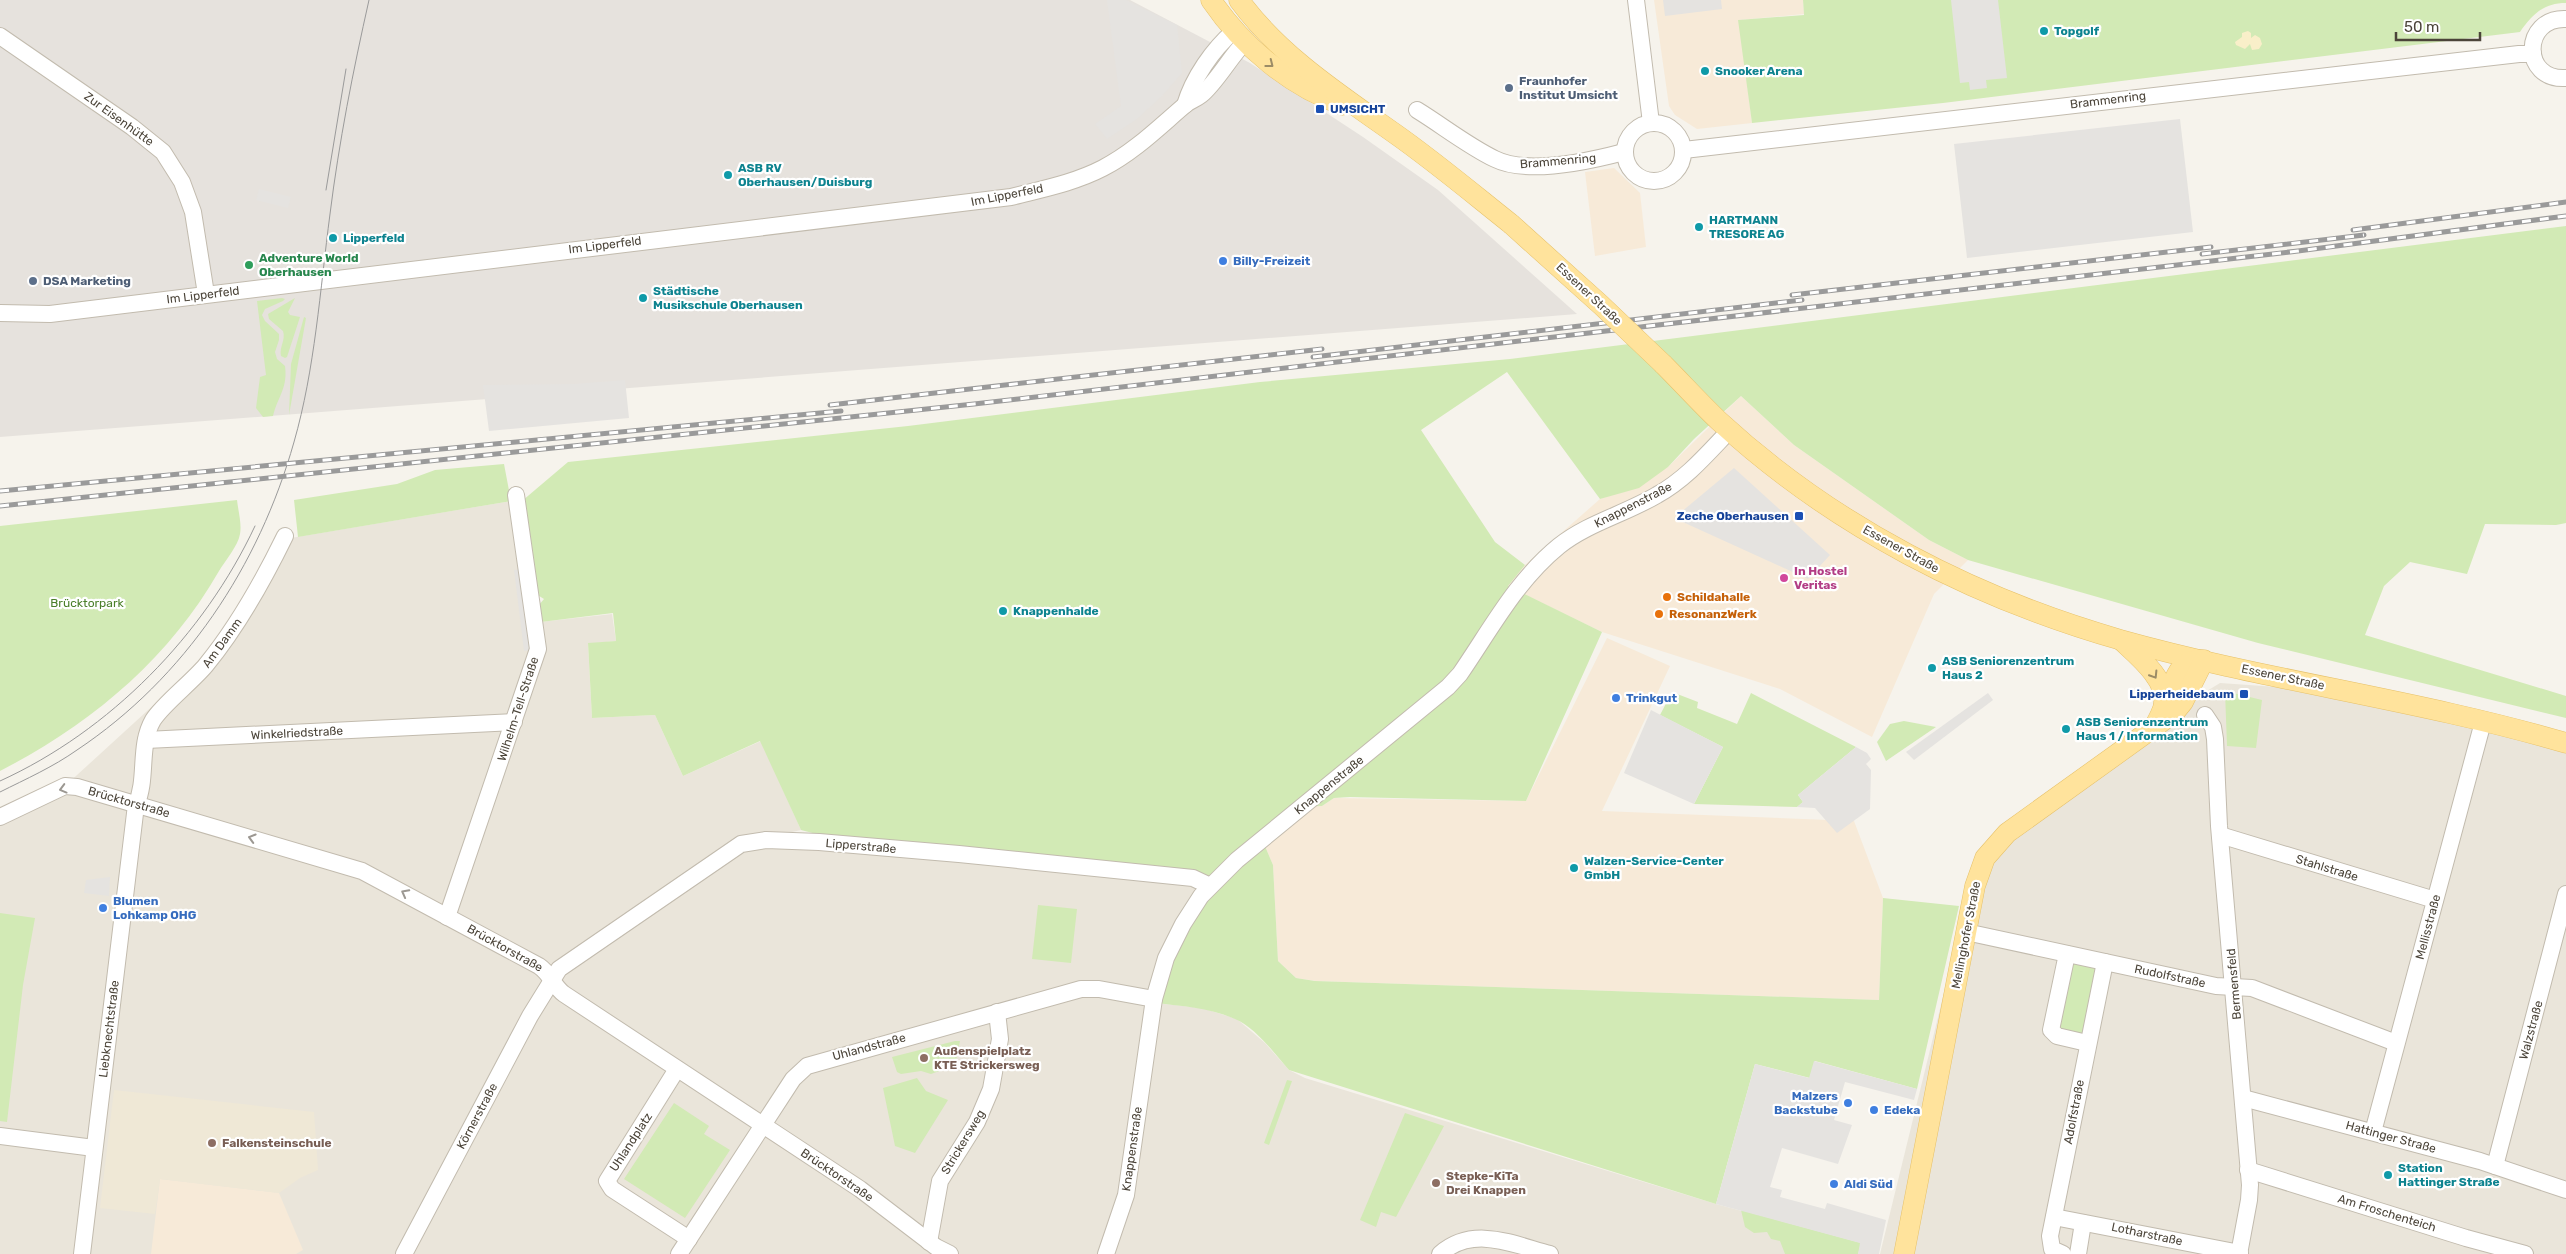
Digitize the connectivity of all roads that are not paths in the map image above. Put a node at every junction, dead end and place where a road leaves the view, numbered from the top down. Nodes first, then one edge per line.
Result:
1 (1210, 0) edge
2 (1239, 0) edge
3 (1636, 0) edge
4 (2566, 19) edge
5 (1254, 22) junction
6 (0, 36) edge
7 (1240, 36) junction
8 (2533, 54) junction
9 (2566, 78) edge
10 (1417, 110) dead end
11 (1363, 112) junction
12 (1651, 123) junction
13 (1684, 150) junction
14 (1624, 152) junction
15 (206, 294) junction
16 (0, 313) edge
17 (1730, 430) junction
18 (516, 495) dead end
19 (285, 536) dead end
20 (2120, 639) junction
21 (2204, 660) junction
22 (2164, 703) junction
23 (2205, 715) dead end
24 (514, 722) junction
25 (2483, 722) junction
26 (2154, 728) junction
27 (146, 740) junction
28 (2566, 743) edge
29 (131, 804) junction
30 (0, 817) edge
31 (2220, 835) junction
32 (1210, 886) junction
33 (2566, 894) edge
34 (2435, 900) junction
35 (448, 916) junction
36 (1966, 932) junction
37 (2067, 954) junction
38 (2105, 962) junction
39 (552, 978) junction
40 (2234, 985) junction
41 (1154, 999) junction
42 (997, 1012) junction
43 (2087, 1043) junction
44 (2396, 1043) junction
45 (678, 1069) junction
46 (2243, 1098) junction
47 (763, 1125) junction
48 (2373, 1132) junction
49 (0, 1136) edge
50 (94, 1148) junction
51 (2495, 1166) junction
52 (2248, 1170) junction
53 (2566, 1190) edge
54 (2054, 1217) junction
55 (2083, 1223) junction
56 (689, 1239) junction
57 (929, 1242) junction
58 (82, 1254) edge
59 (404, 1254) edge
60 (679, 1254) edge
61 (950, 1254) edge
62 (1106, 1254) edge
63 (1440, 1254) edge
64 (1550, 1254) edge
65 (1904, 1254) edge
66 (2063, 1254) edge
67 (2078, 1254) edge
68 (2240, 1254) edge
69 (2525, 1254) edge

1 - 7 main road, Essener Straße
2 - 5 main road, Essener Straße
3 - 12 street
4 - 8 street
5 - 7 main road
5 - 11 main road, Essener Straße
6 - 15 street, Zur Eisenhütte
7 -> 11 main road, Essener Straße
7 - 15 street, Im Lipperfeld
8 - 9 street
8 - 13 street, Brammenring
10 - 14 street, Brammenring
11 - 17 main road, Essener Straße, bridge
12 - 13 street
12 - 14 street
13 - 14 street
15 - 16 street, Im Lipperfeld
17 - 20 main road, Essener Straße
17 - 32 street, Knappenstraße
18 - 24 street, Wilhelm-Tell-Straße
19 - 27 street, Am Damm
20 - 21 main road, Essener Straße
20 -> 22 main road
21 - 22 main road
21 - 25 main road, Essener Straße
21 - 26 main road, Mellinghofer Straße
22 - 26 main road
23 - 31 street, Bermensfeld
24 - 27 street, Winkelriedstraße
24 - 35 street, Wilhelm-Tell-Straße
25 - 28 main road, Essener Straße
25 - 34 street, Mellisstraße
26 - 36 main road, Mellinghofer Straße
27 - 29 street
29 -> 30 street, Brücktorstraße
35 -> 29 street, Brücktorstraße
29 - 50 street, Liebknechtstraße
31 - 34 street, Stahlstraße
31 - 40 street, Bermensfeld
32 - 39 street, Lipperstraße
32 - 41 street, Knappenstraße
33 - 51 street, Walzstraße
34 - 44 street, Mellisstraße
35 - 39 street, Brücktorstraße
36 - 37 street, Rudolfstraße
36 - 65 main road, Mellinghofer Straße
37 - 38 street, Rudolfstraße
37 - 43 street
38 - 40 street, Rudolfstraße
38 - 43 street, Adolfstraße
39 - 45 street, Brücktorstraße
39 - 59 street, Körnerstraße
40 - 44 street, Rudolfstraße
40 - 46 street, Bermensfeld
41 - 42 street, Uhlandstraße
41 - 62 street, Knappenstraße
42 - 47 street, Uhlandstraße
42 - 57 street, Strickersweg
43 - 54 street, Adolfstraße
44 - 48 street, Mellisstraße
45 - 47 street, Brücktorstraße
45 - 56 street, Uhlandplatz
46 - 48 street, Hattinger Straße
46 - 52 street, Bermensfeld
47 - 56 street, Uhlandstraße
47 - 57 street, Brücktorstraße
48 - 51 street, Hattinger Straße
49 - 50 street
50 - 58 street, Liebknechtstraße
51 - 53 street, Hattinger Straße
52 - 68 street, Bermensfeld
52 - 69 street, Am Froschenteich
54 - 55 street, Lotharstraße
54 - 66 street, Adolfstraße
55 - 67 street
55 - 68 street, Lotharstraße
56 - 60 street, Uhlandstraße
57 - 61 street, Brücktorstraße
63 - 64 street

